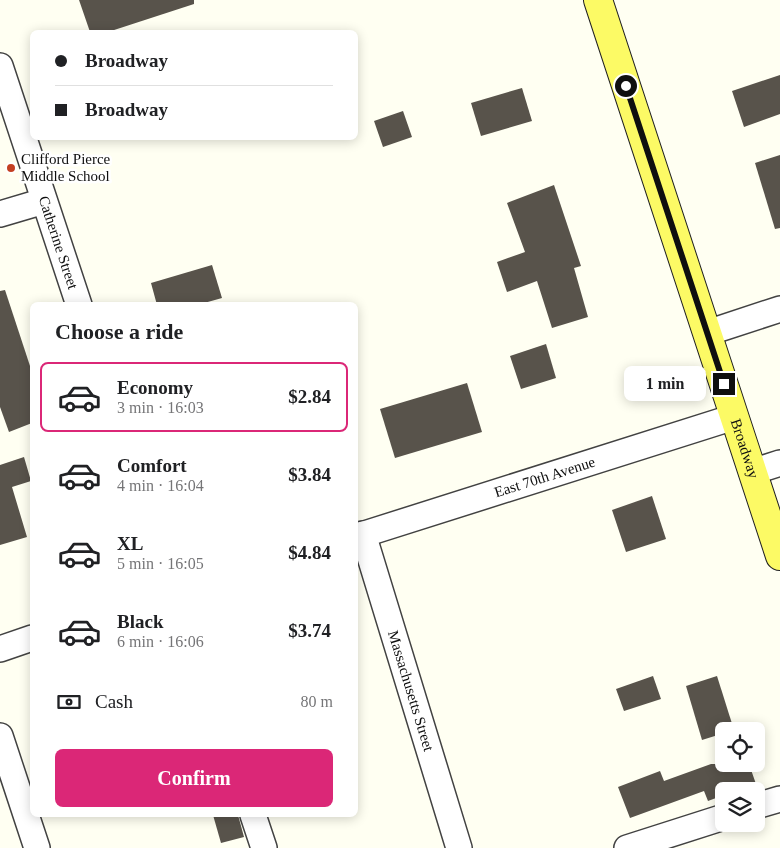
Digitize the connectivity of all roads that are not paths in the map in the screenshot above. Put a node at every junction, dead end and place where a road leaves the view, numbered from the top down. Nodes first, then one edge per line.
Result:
1 (598, 0) edge
2 (0, 66) edge
3 (44, 201) junction
4 (0, 214) edge
5 (78, 302) edge
6 (780, 309) edge
7 (707, 334) junction
8 (734, 417) junction
9 (780, 463) edge
10 (752, 472) junction
11 (359, 535) edge
12 (780, 556) edge
13 (30, 639) edge
14 (0, 649) edge
15 (0, 736) edge
16 (780, 798) edge
17 (765, 803) edge
18 (254, 817) edge
19 (715, 820) edge
20 (37, 848) edge
21 (264, 848) edge
22 (459, 848) edge
23 (627, 848) edge

1 - 7 main road, Broadway
2 - 3 street, Catherine Street
3 - 4 street
3 - 5 street, Catherine Street
6 - 7 street
7 - 8 main road, Broadway
8 - 10 main road, Broadway
8 - 11 street, East 70th Avenue
9 - 10 street
10 - 12 main road, Broadway
11 - 22 street, Massachusetts Street
13 - 14 street
15 - 20 street
16 - 17 street
18 - 21 street
19 - 23 street

